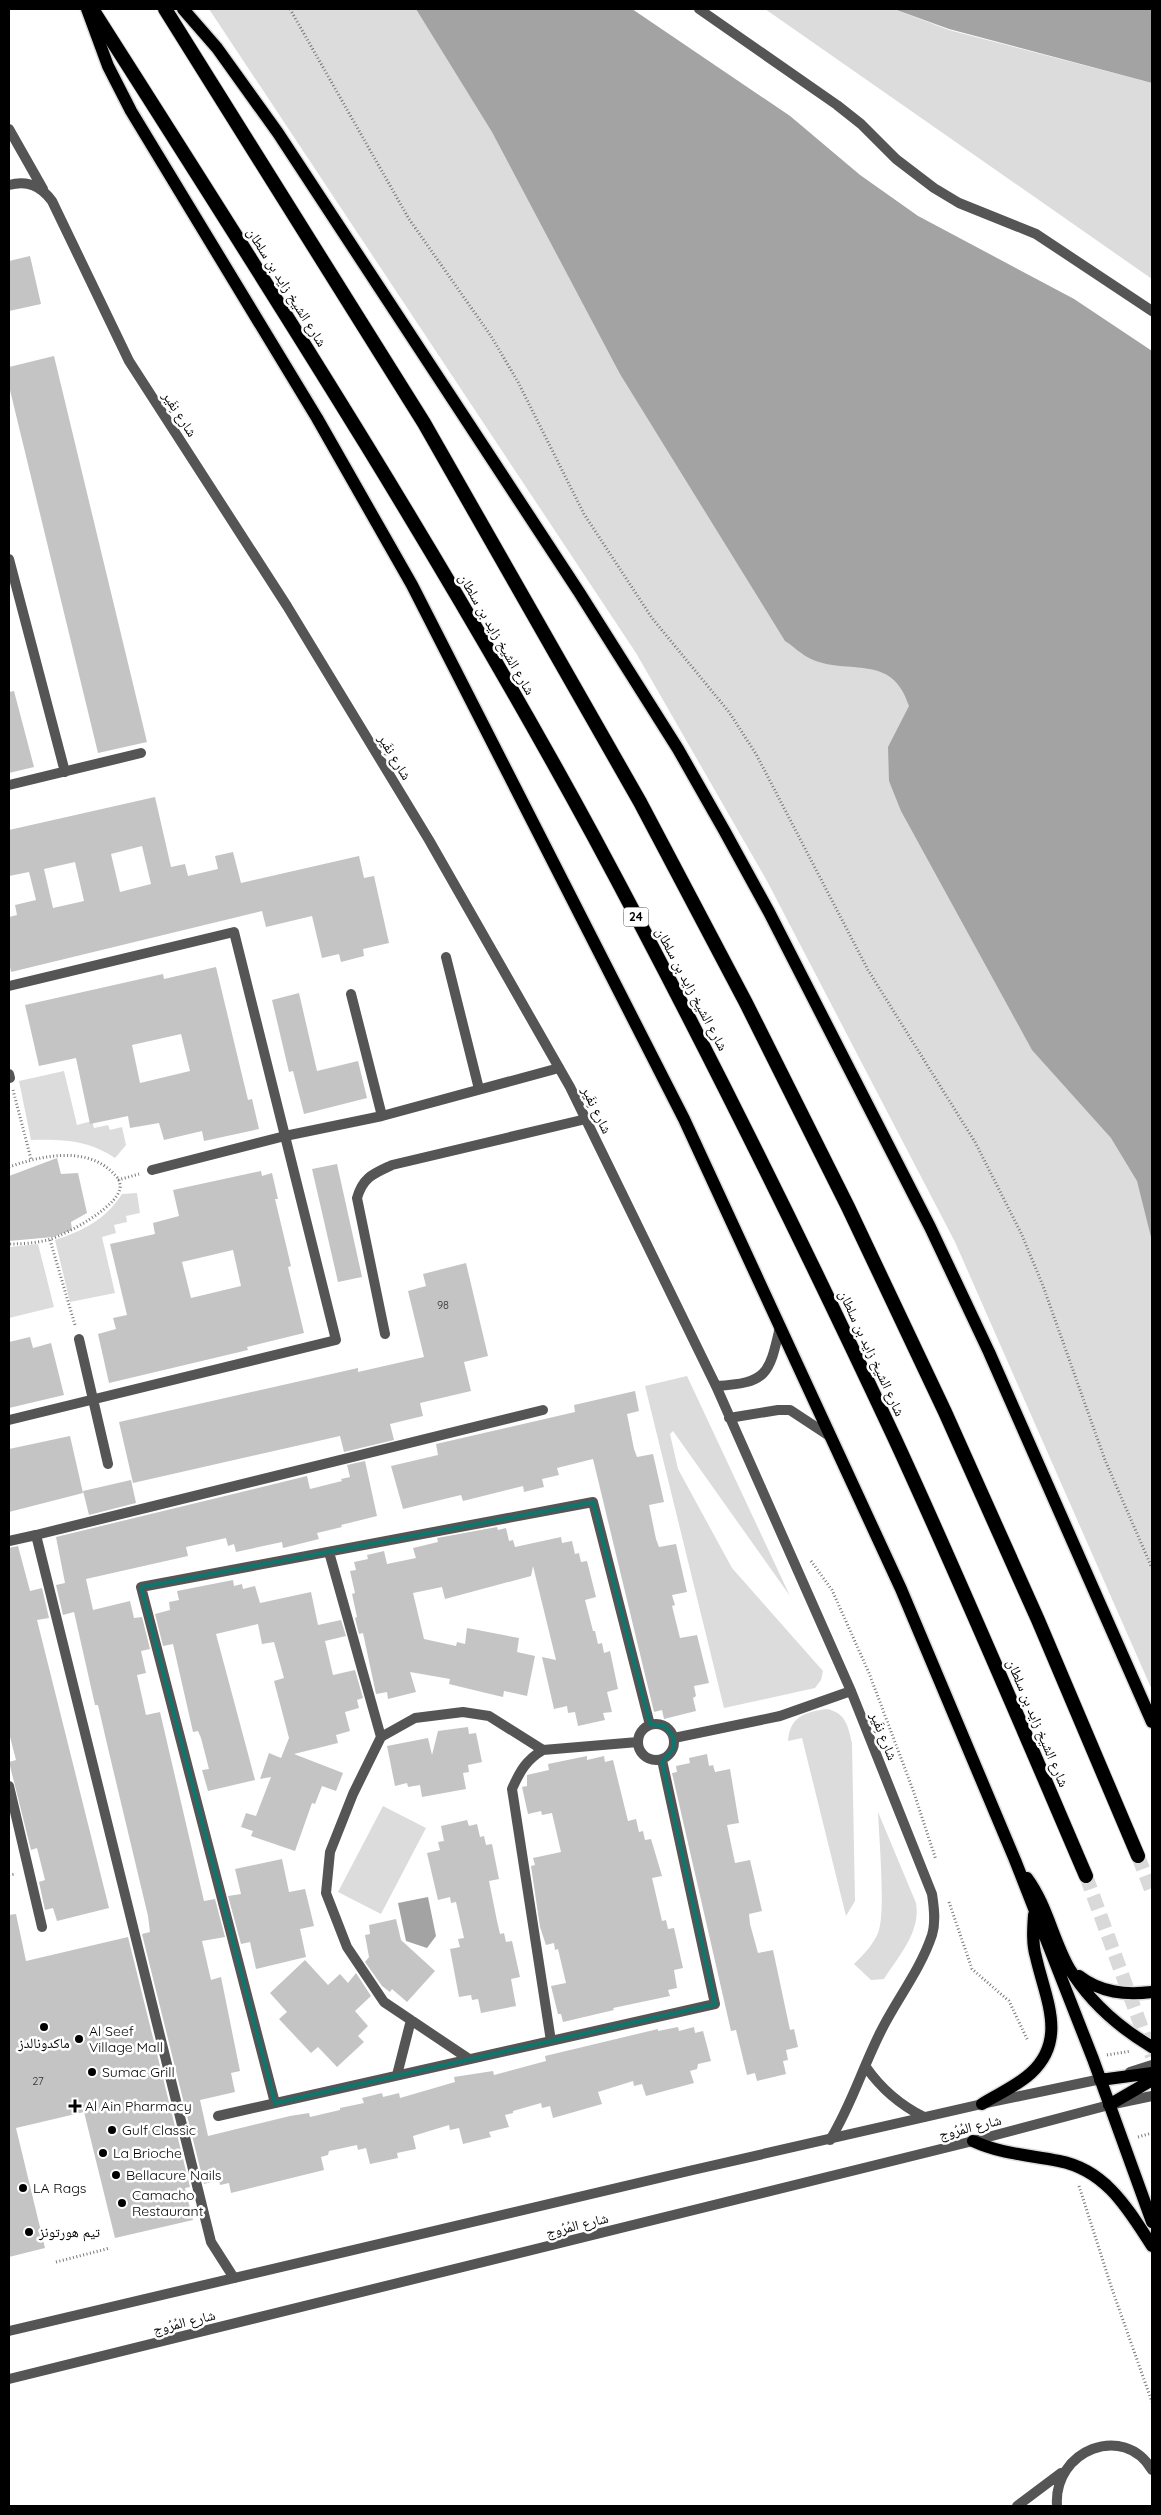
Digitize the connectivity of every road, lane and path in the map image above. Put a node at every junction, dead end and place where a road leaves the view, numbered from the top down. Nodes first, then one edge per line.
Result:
1 (87, 9) edge
2 (92, 9) edge
3 (165, 9) edge
4 (183, 9) edge
5 (290, 9) edge
6 (699, 9) edge
7 (9, 129) edge
8 (9, 185) edge
9 (43, 189) junction
10 (1152, 311) edge
11 (9, 559) edge
12 (141, 753) dead end
13 (64, 772) junction
14 (9, 785) edge
15 (446, 957) dead end
16 (9, 986) edge
17 (351, 994) dead end
18 (559, 1068) junction
19 (9, 1076) edge
20 (479, 1089) junction
21 (382, 1116) junction
22 (586, 1119) junction
23 (285, 1136) junction
24 (31, 1159) junction
25 (9, 1167) edge
26 (152, 1170) joint
27 (118, 1180) junction
28 (50, 1240) junction
29 (9, 1244) edge
30 (780, 1327) junction
31 (386, 1334) dead end
32 (79, 1339) joint
33 (716, 1386) junction
34 (93, 1399) junction
35 (543, 1410) dead end
36 (728, 1418) junction
37 (9, 1420) edge
38 (832, 1438) junction
39 (108, 1464) dead end
40 (36, 1535) junction
41 (9, 1541) edge
42 (329, 1552) junction
43 (810, 1560) dead end
44 (1152, 1568) edge
45 (851, 1691) junction
46 (1152, 1722) edge
47 (650, 1725) junction
48 (382, 1737) junction
49 (674, 1738) junction
50 (638, 1742) junction
51 (543, 1750) junction
52 (662, 1760) junction
53 (9, 1786) edge
54 (1138, 1856) tunnel mouth
55 (1015, 1860) junction
56 (938, 1867) dead end
57 (1086, 1876) tunnel mouth
58 (947, 1895) dead end
59 (1035, 1912) junction
60 (42, 1927) dead end
61 (1069, 1968) junction
62 (1152, 1992) edge
63 (411, 2020) junction
64 (550, 2041) junction
65 (1028, 2041) dead end
66 (1152, 2046) edge
67 (1136, 2050) dead end
68 (1102, 2056) dead end
69 (469, 2059) junction
70 (1152, 2066) edge
71 (866, 2067) junction
72 (1152, 2073) edge
73 (397, 2075) junction
74 (1100, 2080) junction
75 (1152, 2080) edge
76 (1152, 2096) edge
77 (275, 2103) junction
78 (982, 2104) junction
79 (1109, 2105) junction
80 (218, 2116) dead end
81 (924, 2117) junction
82 (1152, 2133) edge
83 (1135, 2138) dead end
84 (830, 2140) junction
85 (973, 2141) junction
86 (1079, 2186) dead end
87 (1152, 2222) edge
88 (1152, 2246) edge
89 (110, 2248) dead end
90 (56, 2262) dead end
91 (234, 2278) junction
92 (9, 2331) edge
93 (9, 2379) edge
94 (1152, 2402) edge
95 (1152, 2470) edge
96 (1064, 2471) junction
97 (1017, 2506) edge
98 (1056, 2506) edge

1 - 30 main road
2 - 57 highway, شارع الشيخ زايد بن سلطان / 24
3 - 54 highway
4 - 46 main road
5 - 44 path
6 - 10 street
7 - 9 street, شارع نِفَير
8 - 9 street
9 - 18 street, شارع نِفَير
11 - 13 street
12 - 13 street
13 - 14 street
15 - 20 street
16 - 23 street
17 - 21 street
18 - 20 street
18 - 22 street, شارع نِفَير
19 - 24 path
20 - 21 street
21 - 23 street
22 - 31 street
22 - 33 street, شارع نِفَير
23 - 26 street
23 - 34 street
24 - 25 path
24 - 27 path
26 - 27 path
27 - 28 path
28 - 29 path
28 - 32 path
30 - 33 street
30 - 38 main road
32 - 34 street
33 - 36 street, شارع نِفَير
34 - 37 street
34 - 39 street
35 - 40 street
36 - 38 street
36 - 45 street, شارع نِفَير
38 - 55 main road
40 - 41 street
40 - 91 street
42 - 47 street
42 - 48 street
42 - 77 street
43 - 56 path
45 - 49 street
45 - 71 street, شارع نِفَير
47 - 49 street
47 - 50 street
48 - 51 street
48 - 63 street
49 - 52 street
50 - 51 street
50 - 52 street
51 - 64 street
52 - 64 street
53 - 60 street
55 - 59 main road
55 - 61 main road
58 - 65 path
59 - 74 main road
59 - 78 main road
61 - 62 main road
61 - 66 main road
63 - 69 street
63 - 73 street
64 - 69 street
67 - 68 path
69 - 73 street
70 - 74 street, شارع المُرُوج
71 - 81 street
71 - 84 street, شارع نِفَير
72 - 74 main road
73 - 77 street
74 - 78 street, شارع المُرُوج
74 - 79 main road
75 - 79 main road
76 - 79 street, شارع المُرُوج
77 - 80 street
78 - 81 street, شارع المُرُوج
79 - 85 street, شارع المُرُوج
79 - 87 main road
81 - 84 street, شارع المُرُوج
82 - 83 path
84 - 91 street, شارع المُرُوج
85 - 88 main road
85 - 93 street, شارع المُرُوج
86 - 94 path
89 - 90 path
91 - 92 street, شارع المُرُوج
95 - 96 street
96 - 97 street
96 - 98 street

